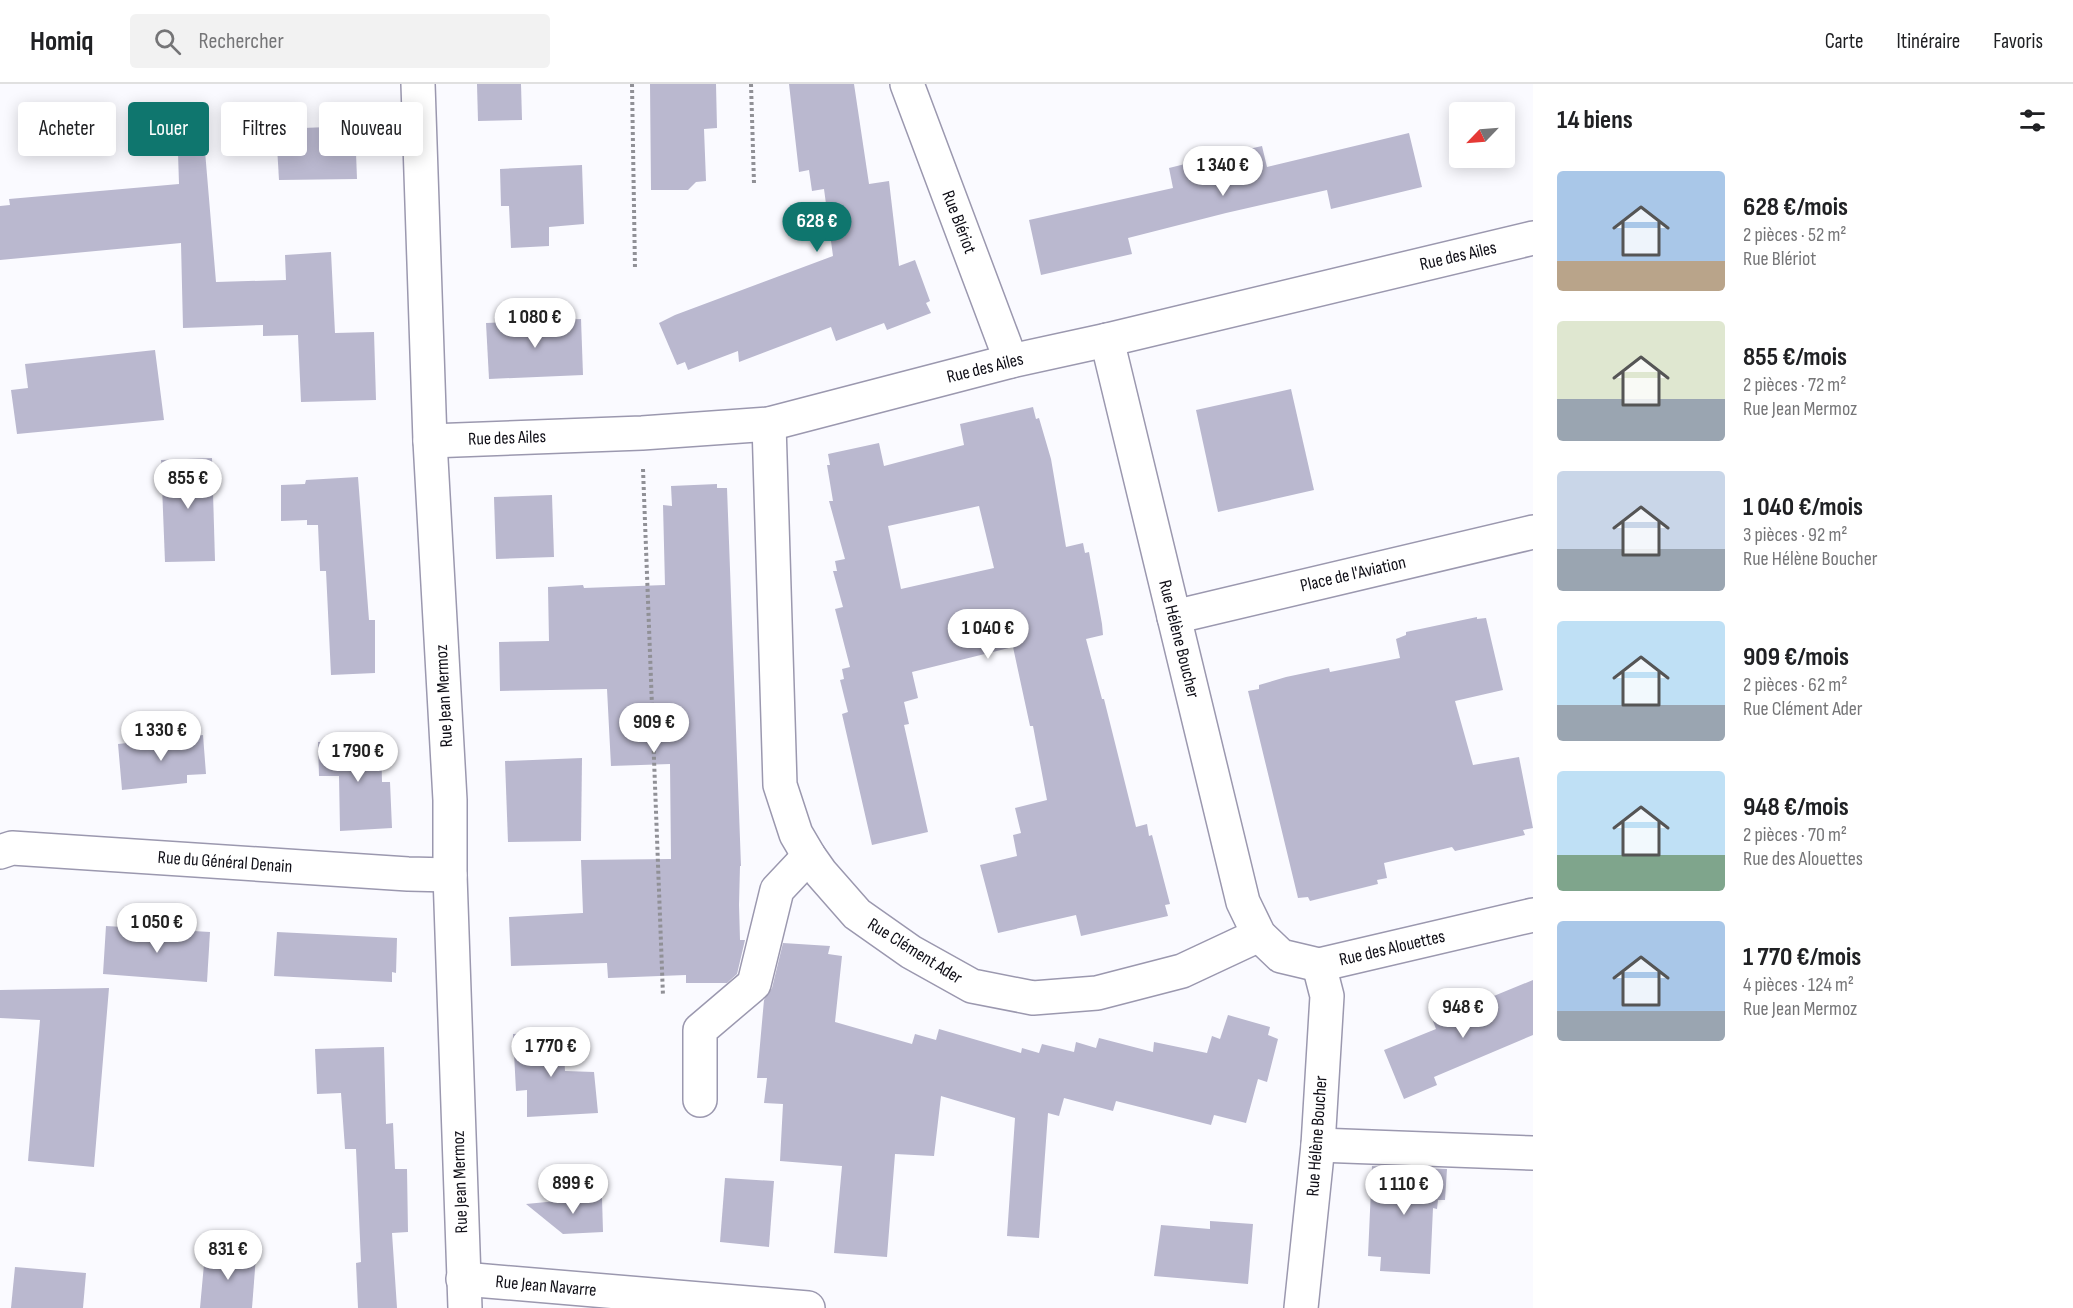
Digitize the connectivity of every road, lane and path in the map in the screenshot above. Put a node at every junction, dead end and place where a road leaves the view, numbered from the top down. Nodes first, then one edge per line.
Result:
1 (418, 84) edge
2 (632, 84) edge
3 (751, 84) edge
4 (907, 84) edge
5 (754, 183) dead end
6 (1533, 238) edge
7 (635, 269) dead end
8 (1107, 340) junction
9 (1011, 361) junction
10 (769, 424) junction
11 (642, 433) junction
12 (430, 441) junction
13 (1533, 532) edge
14 (1174, 617) junction
15 (0, 852) edge
16 (809, 856) junction
17 (450, 875) junction
18 (1533, 915) edge
19 (1259, 935) junction
20 (1319, 965) junction
21 (663, 996) dead end
22 (700, 1100) dead end
23 (1318, 1144) junction
24 (1533, 1152) edge
25 (464, 1294) edge
26 (808, 1308) edge
27 (1301, 1308) edge

1 - 12 street, Rue Jean Mermoz
2 - 7 path
3 - 5 path
4 - 9 street, Rue Blériot
6 - 8 street, Rue des Ailes
8 - 9 street, Rue des Ailes
8 - 14 street, Rue Hélène Boucher
9 - 10 street, Rue des Ailes
10 - 11 street, Rue des Ailes
10 - 16 street, Rue Clément Ader
11 - 12 street, Rue des Ailes
11 - 21 path
12 - 17 street, Rue Jean Mermoz
13 - 14 street, Place de l'Aviation
14 - 19 street, Rue Hélène Boucher
15 - 17 street, Rue du Général Denain
16 - 19 street, Rue Clément Ader
16 - 22 street
17 - 25 street, Rue Jean Mermoz
18 - 20 street, Rue des Alouettes
19 - 20 street, Rue des Alouettes
20 - 23 street, Rue Hélène Boucher
23 - 24 street
23 - 27 street, Rue Hélène Boucher
25 - 26 street, Rue Jean Navarre

